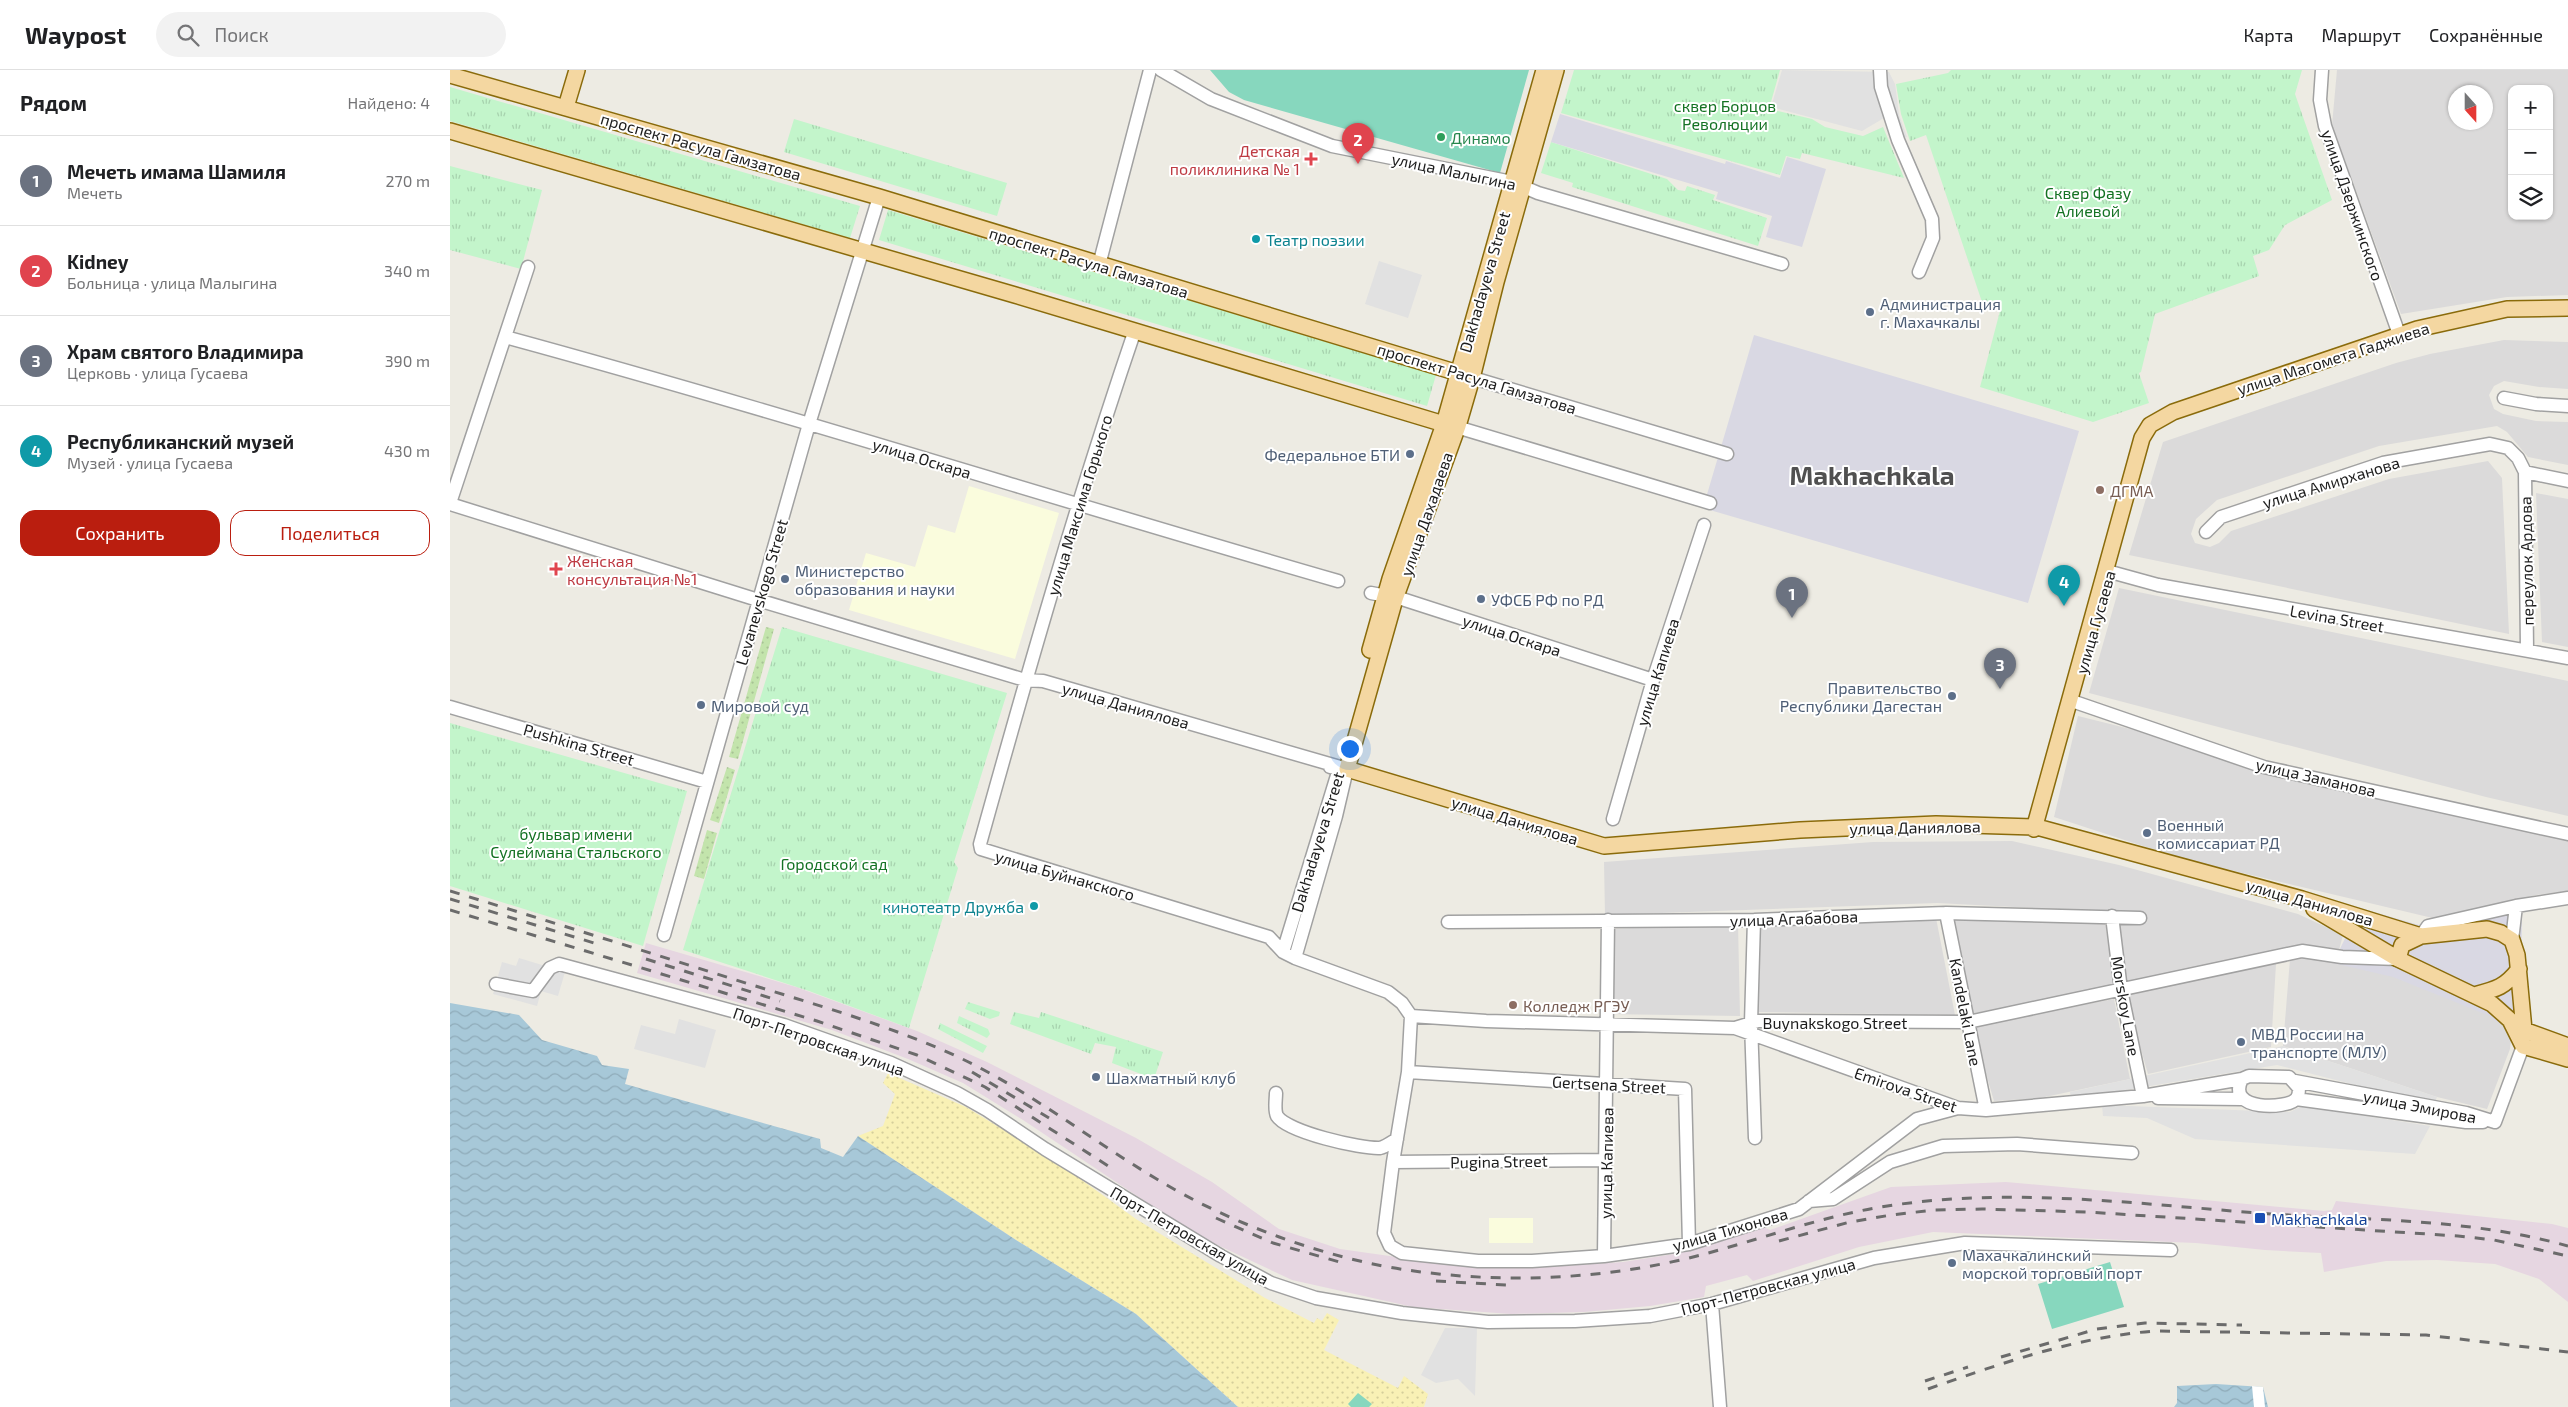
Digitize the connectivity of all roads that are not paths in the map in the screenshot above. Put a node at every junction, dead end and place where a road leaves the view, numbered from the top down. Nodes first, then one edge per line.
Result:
1 (576, 70) edge
2 (1150, 70) edge
3 (1161, 70) edge
4 (1544, 70) edge
5 (1556, 70) edge
6 (1880, 70) edge
7 (2322, 70) edge
8 (450, 75) edge
9 (565, 107) junction
10 (450, 131) edge
11 (1518, 184) junction
12 (879, 197) junction
13 (863, 250) junction
14 (1782, 264) dead end
15 (1099, 265) junction
16 (528, 267) dead end
17 (1919, 272) dead end
18 (2568, 310) edge
19 (1135, 330) junction
20 (2399, 336) junction
21 (505, 337) junction
22 (1458, 373) junction
23 (1472, 378) junction
24 (2504, 398) dead end
25 (2568, 406) edge
26 (2162, 421) joint
27 (809, 424) junction
28 (1451, 425) junction
29 (2142, 438) joint
30 (1727, 454) dead end
31 (2524, 472) junction
32 (2568, 481) edge
33 (1710, 503) dead end
34 (450, 504) edge
35 (1076, 505) junction
36 (1704, 526) dead end
37 (2206, 532) dead end
38 (2108, 572) junction
39 (1338, 581) dead end
40 (1384, 596) junction
41 (758, 600) junction
42 (2527, 649) junction
43 (2568, 658) edge
44 (1025, 680) junction
45 (1653, 680) junction
46 (2070, 701) junction
47 (450, 707) edge
48 (1343, 769) junction
49 (708, 782) junction
50 (1613, 819) dead end
51 (2036, 828) junction
52 (2568, 834) edge
53 (2568, 898) edge
54 (2516, 906) junction
55 (1946, 913) junction
56 (2112, 916) junction
57 (2140, 918) dead end
58 (1608, 920) junction
59 (1754, 920) junction
60 (1448, 922) dead end
61 (664, 935) dead end
62 (2420, 936) junction
63 (2512, 940) junction
64 (1283, 952) junction
65 (1295, 958) junction
66 (2398, 959) junction
67 (2519, 968) junction
68 (496, 984) dead end
69 (2121, 990) junction
70 (2474, 994) junction
71 (1411, 1016) junction
72 (1968, 1022) junction
73 (1609, 1024) junction
74 (1752, 1029) junction
75 (2524, 1030) junction
76 (2523, 1046) junction
77 (2568, 1046) edge
78 (2568, 1059) edge
79 (1408, 1072) junction
80 (2242, 1079) junction
81 (2295, 1081) junction
82 (1607, 1085) junction
83 (1276, 1093) dead end
84 (2143, 1096) junction
85 (2242, 1098) junction
86 (2296, 1100) junction
87 (1958, 1108) junction
88 (1986, 1110) junction
89 (2495, 1122) junction
90 (1754, 1138) dead end
91 (1397, 1139) junction
92 (2132, 1154) dead end
93 (1605, 1160) junction
94 (1393, 1162) junction
95 (1810, 1201) junction
96 (1690, 1244) junction
97 (2171, 1250) dead end
98 (1604, 1256) junction
99 (1712, 1304) junction
100 (1720, 1407) edge

1 - 9 main road
2 - 15 street
3 - 11 street, улица Малыгина
4 - 11 main road, Dakhadayeva Street
5 - 11 main road, улица Дахадаева
6 - 17 street
7 - 20 street, улица Дзержинского
8 - 9 main road, проспект Расула Гамзатова
9 - 12 main road, проспект Расула Гамзатова
10 - 13 main road
11 - 14 street, улица Малыгина
11 - 22 main road, Dakhadayeva Street
11 - 23 main road, улица Дахадаева
12 - 13 street, Levanevskogo Street
12 - 15 main road, проспект Расула Гамзатова
13 - 19 main road
13 - 27 street, Levanevskogo Street
15 - 22 main road, проспект Расула Гамзатова
16 - 21 street
18 - 20 main road, улица Магомета Гаджиева
19 - 28 main road
19 - 35 street, улица Максима Горького
20 - 26 main road, улица Магомета Гаджиева
20 - 29 main road, улица Магомета Гаджиева
21 - 27 street, улица Оскара
21 - 34 street
22 - 23 street, проспект Расула Гамзатова
22 - 28 main road, Dakhadayeva Street
23 - 28 main road, улица Дахадаева
23 - 30 street, проспект Расула Гамзатова
24 - 25 street
26 - 38 main road, улица Гусаева
27 - 35 street, улица Оскара
27 - 41 street, Levanevskogo Street
28 - 33 street
28 - 40 main road, улица Дахадаева
29 - 38 main road, улица Гусаева
31 - 32 street
31 - 37 street, улица Амирханова
31 - 42 street, переулок Ардова
34 - 41 street, улица Даниялова
35 - 39 street, улица Оскара
35 - 44 street, улица Максима Горького
36 - 45 street, улица Капиева
38 - 42 street, Levina Street
38 - 46 main road, улица Гусаева
40 - 45 street, улица Оскара
40 - 48 main road, улица Дахадаева
41 - 44 street, улица Даниялова
41 - 49 street, Levanevskogo Street
42 - 43 street, Levina Street
44 - 48 street, улица Даниялова
44 - 64 street, улица Буйнакского
45 - 50 street, улица Капиева
46 - 51 main road, улица Гусаева
46 - 52 street, улица Заманова
47 - 49 street, Pushkina Street
48 - 51 main road, улица Даниялова
48 - 64 street, Dakhadayeva Street
48 - 65 street, улица Дахадаева
49 - 61 street, Levanevskogo Street
51 - 62 main road, улица Даниялова
51 - 66 main road, улица Даниялова
53 - 54 street
54 - 62 street
54 - 63 street
55 - 56 street, улица Агабабова
55 - 59 street, улица Агабабова
55 - 72 street, Kandelaki Lane
56 - 57 street, улица Агабабова
56 - 69 street, Morskoy Lane
58 - 59 street, улица Агабабова
58 - 60 street, улица Агабабова
58 - 73 street, улица Капиева
59 - 74 street
62 - 63 main road, улица Даниялова
62 - 66 main road
63 - 67 main road
64 - 65 street
65 - 71 street
66 - 69 street, Buynakskogo Street
66 - 70 main road, улица Даниялова
67 - 70 main road
67 - 75 main road
68 - 99 street, Порт-Петровская улица
69 - 72 street, Buynakskogo Street
69 - 84 street, Morskoy Lane
70 - 76 main road, улица Даниялова
71 - 73 street
71 - 79 street
72 - 74 street, Buynakskogo Street
72 - 88 street, Kandelaki Lane
73 - 74 street, Emirova Street
73 - 82 street, улица Капиева
74 - 87 street, Emirova Street
74 - 90 street
75 - 76 street
75 - 77 main road
76 - 78 main road
76 - 89 street
79 - 82 street, Gertsena Street
79 - 91 street
80 - 81 street, улица Эмирова
80 - 84 street, улица Эмирова
80 - 85 street
81 - 86 street
81 - 89 street, улица Эмирова
82 - 93 street, улица Капиева
82 - 96 street, Gertsena Street
83 - 91 street
84 - 85 street, улица Эмирова
84 - 88 street, Emirova Street
85 - 86 street, улица Эмирова
86 - 89 street, улица Эмирова
87 - 88 street, Emirova Street
87 - 95 street, улица Тихонова
91 - 94 street
92 - 95 street
93 - 94 street, Pugina Street
93 - 98 street, улица Капиева
94 - 98 street, улица Тихонова
95 - 96 street, улица Тихонова
96 - 98 street, улица Тихонова
97 - 99 street, Порт-Петровская улица
99 - 100 street

